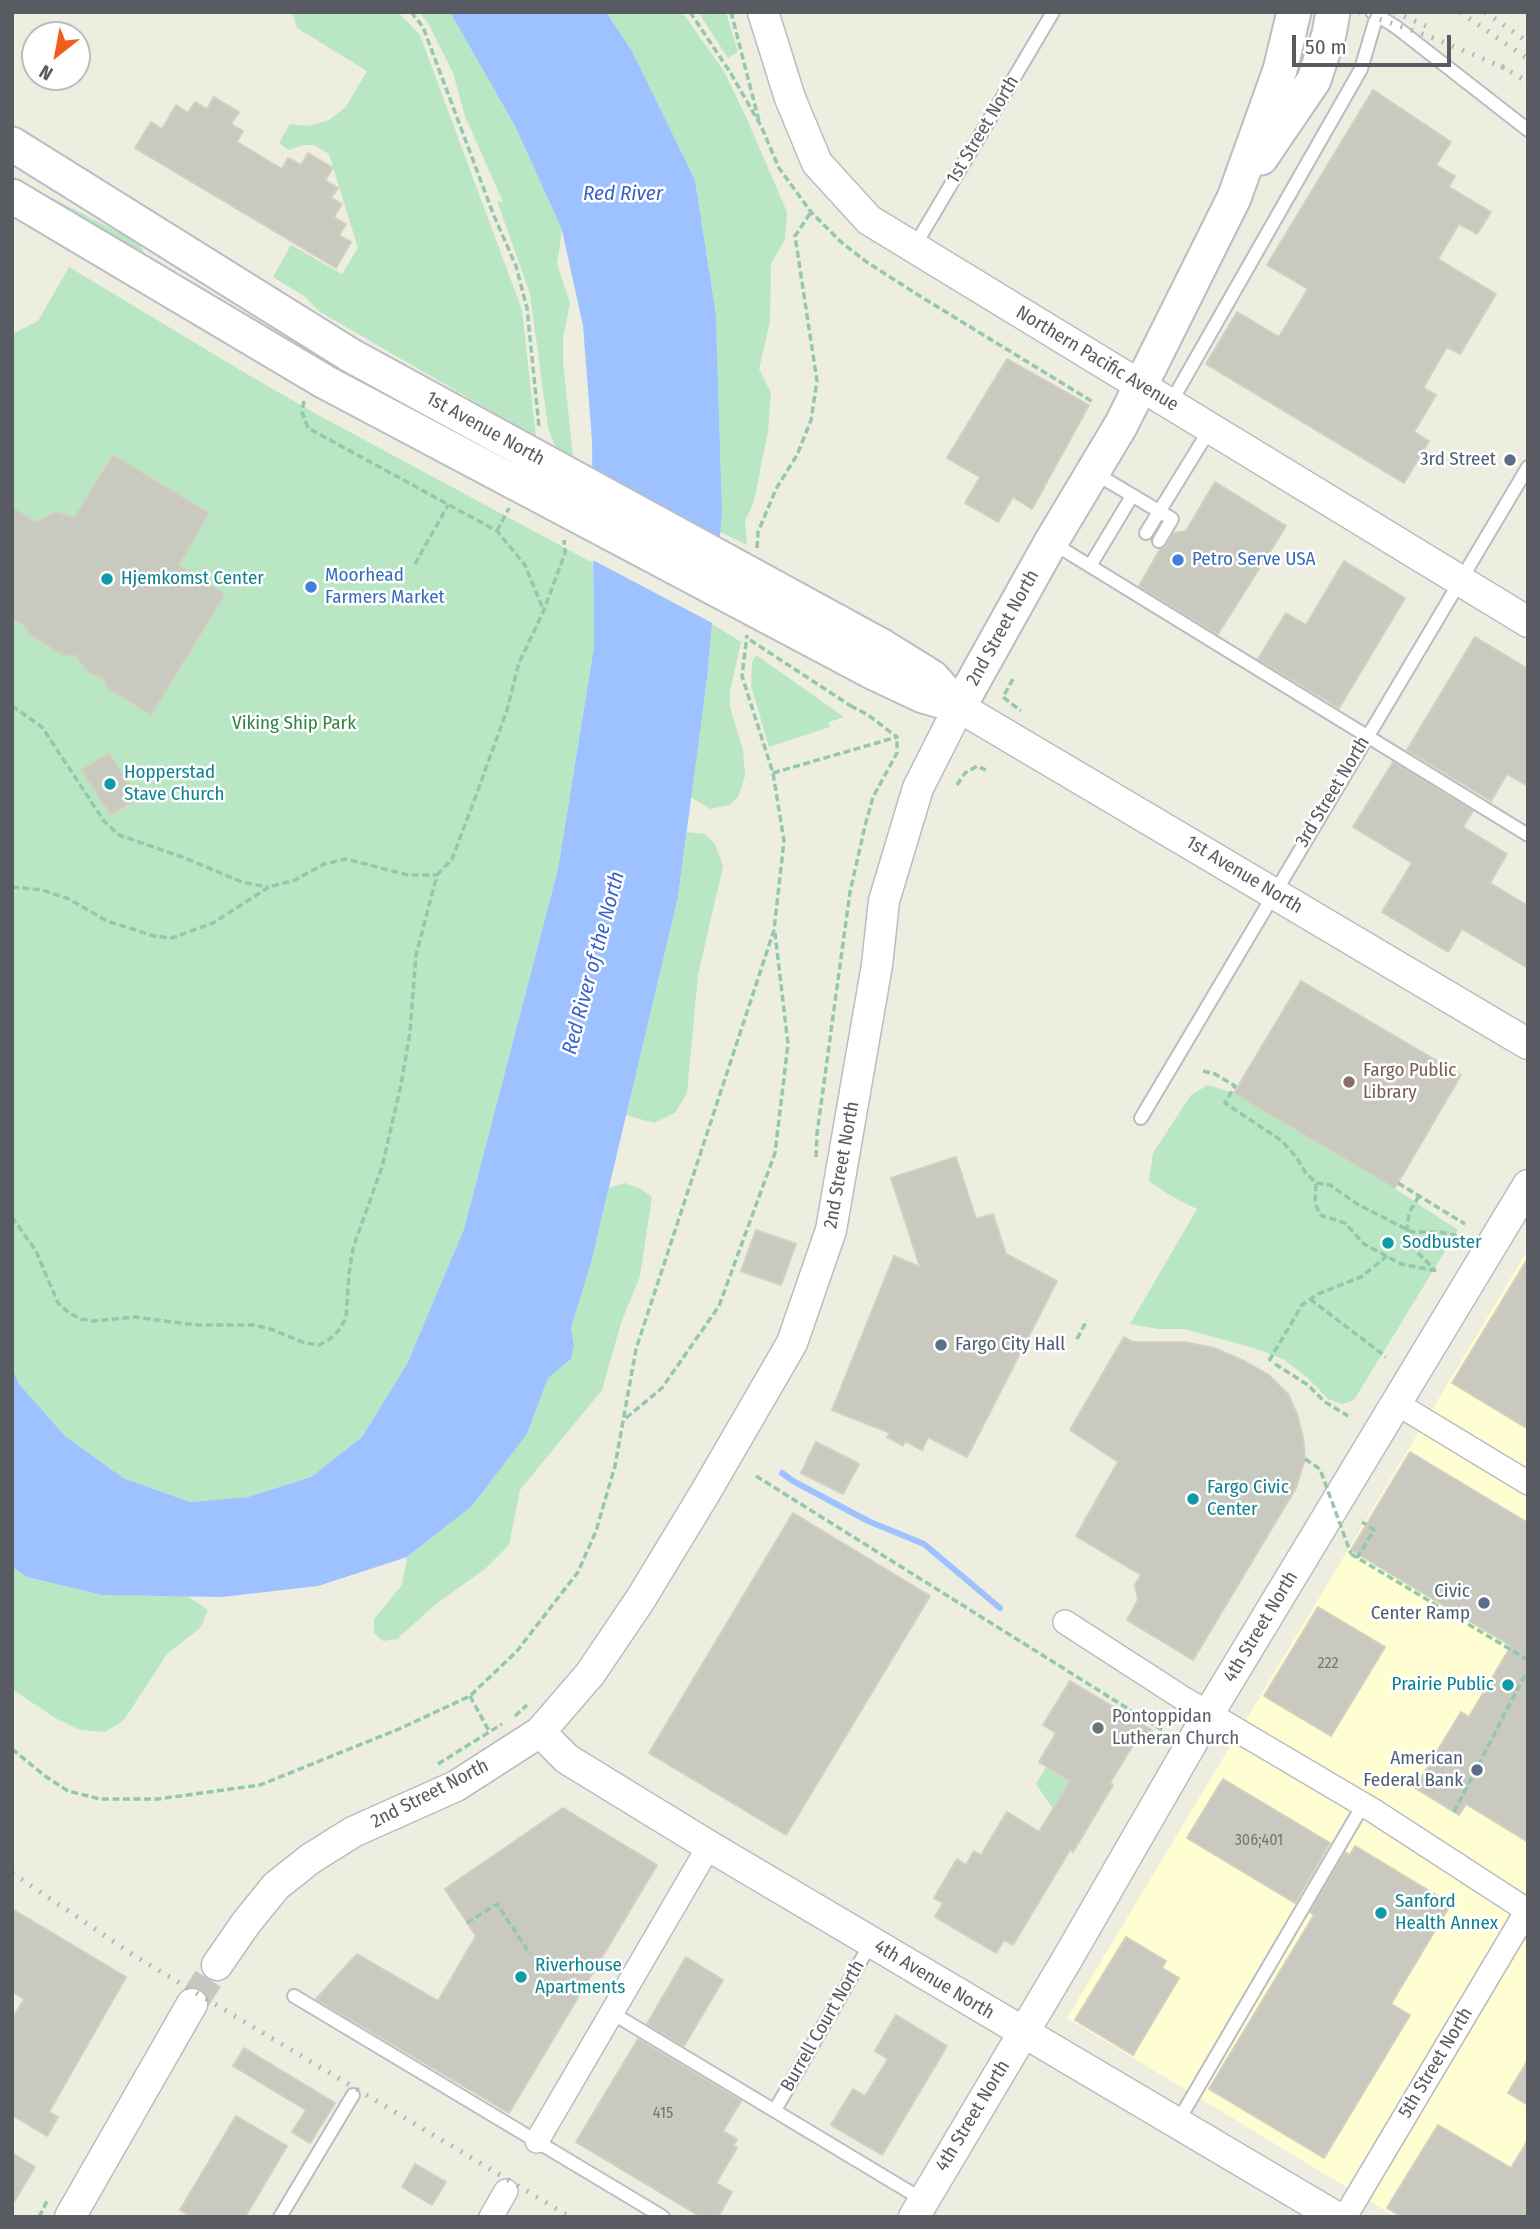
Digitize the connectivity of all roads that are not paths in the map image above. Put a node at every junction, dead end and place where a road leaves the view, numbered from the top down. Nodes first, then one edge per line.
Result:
1 (763, 12) edge
2 (1054, 12) edge
3 (1294, 12) edge
4 (1333, 12) edge
5 (1374, 14) edge
6 (1528, 130) edge
7 (12, 144) edge
8 (12, 196) edge
9 (1234, 198) junction
10 (913, 248) junction
11 (1140, 386) junction
12 (1170, 404) junction
13 (1210, 429) junction
14 (1528, 467) edge
15 (1093, 471) junction
16 (1132, 496) junction
17 (1159, 512) junction
18 (1146, 533) dead end
19 (1159, 541) dead end
20 (1051, 542) junction
21 (1090, 566) junction
22 (1123, 570) dead end
23 (1136, 578) dead end
24 (1459, 581) junction
25 (1116, 582) junction
26 (1129, 590) junction
27 (1528, 622) edge
28 (876, 659) junction
29 (959, 706) junction
30 (1367, 736) junction
31 (1528, 835) edge
32 (1273, 893) junction
33 (1528, 1044) edge
34 (1141, 1118) dead end
35 (1528, 1185) edge
36 (1396, 1403) junction
37 (1528, 1483) edge
38 (1065, 1622) dead end
39 (1209, 1713) junction
40 (540, 1732) junction
41 (1363, 1805) junction
42 (709, 1846) junction
43 (1527, 1910) edge
44 (871, 1942) junction
45 (217, 1965) tunnel mouth
46 (294, 1996) dead end
47 (192, 2004) tunnel mouth
48 (612, 2013) junction
49 (1022, 2033) junction
50 (353, 2095) dead end
51 (775, 2110) junction
52 (1178, 2123) junction
53 (537, 2141) junction
54 (506, 2191) dead end
55 (919, 2208) edge
56 (70, 2217) edge
57 (280, 2217) edge
58 (491, 2217) edge
59 (663, 2217) edge
60 (1336, 2217) edge
61 (1345, 2217) edge

1 - 10 street, Northern Pacific Avenue
2 - 10 lane, 1st Street North
3 - 9 main road, 2nd Street North
4 - 9 main road, 2nd Street North
5 - 6 lane
5 - 12 lane
7 - 28 main road, 1st Avenue North, bridge
8 - 28 main road, 1st Avenue North, bridge
9 - 11 main road, 2nd Street North
10 - 11 street, Northern Pacific Avenue
11 - 12 street, Northern Pacific Avenue
11 - 15 main road, 2nd Street North
12 - 13 street, Northern Pacific Avenue
13 - 17 lane
13 - 24 street, Northern Pacific Avenue
14 - 24 lane, 3rd Street North
15 - 16 lane
15 - 20 main road, 2nd Street North
16 - 17 lane
16 - 21 lane
17 - 18 lane
17 - 19 lane
20 - 21 lane
20 - 29 main road, 2nd Street North
21 - 25 lane
22 - 25 lane
23 - 26 lane
24 - 27 street, Northern Pacific Avenue
24 - 30 lane, 3rd Street North
25 - 26 lane
26 - 30 lane
28 - 29 main road, 1st Avenue North
29 - 32 street, 1st Avenue North
29 - 40 street, 2nd Street North
30 - 31 lane
30 - 32 lane, 3rd Street North
32 - 33 street, 1st Avenue North
32 - 34 lane, 3rd Street North
35 - 36 street, 4th Street North
36 - 37 street
36 - 39 street, 4th Street North
38 - 39 street
39 - 41 street
39 - 49 street, 4th Street North
40 - 42 street, 4th Avenue North
40 - 45 street, 2nd Street North
41 - 43 street
41 - 52 lane
42 - 44 street, 4th Avenue North
42 - 48 street
43 - 61 street, 5th Street North
44 - 49 street, 4th Avenue North
44 - 51 lane, Burrell Court North
46 - 53 lane
47 - 56 street
48 - 51 lane
48 - 53 street
49 - 52 street, 4th Avenue North
49 - 55 street, 4th Street North
50 - 57 lane
51 - 55 lane
52 - 60 street, 4th Avenue North
53 - 59 lane
54 - 58 street

